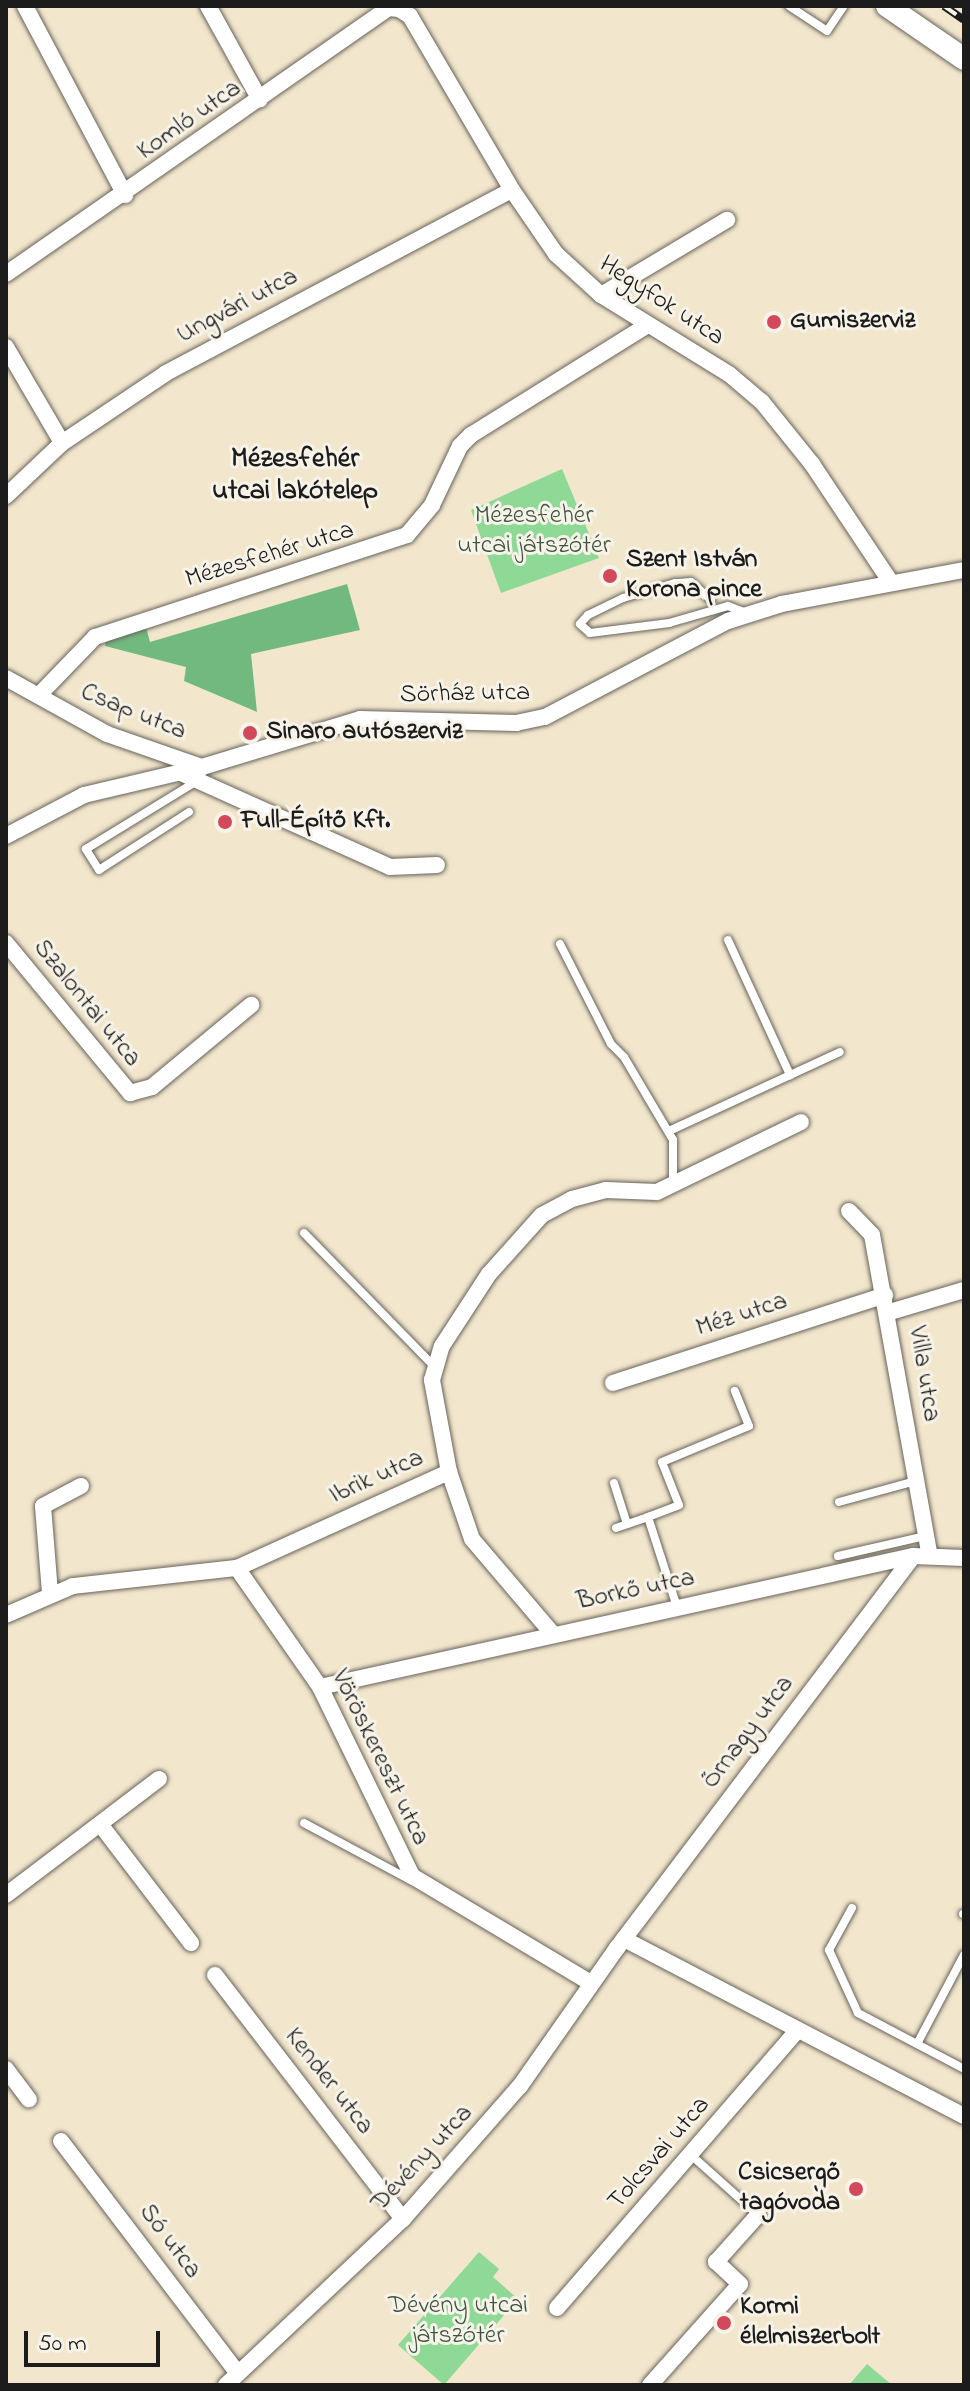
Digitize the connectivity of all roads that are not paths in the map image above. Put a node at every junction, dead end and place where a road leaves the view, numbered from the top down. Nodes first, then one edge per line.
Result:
1 (208, 6) edge
2 (789, 6) edge
3 (844, 6) edge
4 (887, 6) edge
5 (24, 7) edge
6 (399, 9) joint
7 (964, 59) edge
8 (260, 100) junction
9 (512, 190) junction
10 (125, 195) junction
11 (727, 220) dead end
12 (6, 274) edge
13 (601, 295) junction
14 (646, 326) junction
15 (6, 347) edge
16 (62, 443) junction
17 (6, 496) edge
18 (964, 570) edge
19 (890, 581) junction
20 (711, 600) dead end
21 (749, 614) junction
22 (6, 678) edge
23 (39, 695) junction
24 (200, 774) junction
25 (189, 812) dead end
26 (6, 836) edge
27 (437, 865) dead end
28 (728, 940) dead end
29 (6, 943) edge
30 (560, 944) dead end
31 (251, 1005) dead end
32 (840, 1052) dead end
33 (790, 1075) junction
34 (801, 1122) dead end
35 (669, 1131) junction
36 (673, 1184) junction
37 (849, 1211) dead end
38 (304, 1233) dead end
39 (964, 1290) edge
40 (885, 1295) junction
41 (890, 1312) junction
42 (434, 1366) junction
43 (613, 1383) dead end
44 (735, 1391) dead end
45 (449, 1472) junction
46 (915, 1481) junction
47 (614, 1483) dead end
48 (81, 1486) dead end
49 (839, 1502) dead end
50 (648, 1517) junction
51 (627, 1524) junction
52 (616, 1528) dead end
53 (925, 1536) junction
54 (921, 1554) junction
55 (838, 1556) dead end
56 (964, 1558) edge
57 (237, 1568) junction
58 (50, 1593) junction
59 (677, 1607) junction
60 (6, 1615) edge
61 (552, 1633) junction
62 (320, 1687) junction
63 (159, 1779) dead end
64 (304, 1823) dead end
65 (100, 1824) junction
66 (424, 1887) junction
67 (6, 1895) edge
68 (852, 1908) dead end
69 (624, 1939) junction
70 (191, 1943) dead end
71 (964, 1955) edge
72 (215, 1975) dead end
73 (591, 1983) junction
74 (798, 2030) junction
75 (917, 2044) junction
76 (6, 2069) edge
77 (964, 2069) edge
78 (29, 2099) dead end
79 (964, 2116) edge
80 (61, 2141) dead end
81 (691, 2155) junction
82 (758, 2215) joint
83 (403, 2219) junction
84 (557, 2308) dead end
85 (232, 2379) edge
86 (650, 2385) edge

1 - 8 street
2 - 3 lane
4 - 7 main road
5 - 10 street
6 - 8 street, Komló utca
6 - 9 street, Hegyfok utca
8 - 10 street, Komló utca
9 - 13 street, Hegyfok utca
9 - 16 street, Ungvári utca
10 - 12 street, Komló utca
11 - 13 street
13 - 14 street, Hegyfok utca
14 - 19 street, Hegyfok utca
14 - 23 street, Mézesfehér utca
15 - 16 street
16 - 17 street, Ungvári utca
18 - 19 street, Sörház utca
19 - 21 street, Sörház utca
20 - 21 lane
21 - 24 street, Sörház utca
22 - 23 street, Csap utca
23 - 24 street, Csap utca
24 - 25 lane
24 - 26 street, Sörház utca
24 - 27 street, Csap utca
28 - 33 lane
29 - 31 street, Szalontai utca
30 - 35 lane
32 - 33 lane
33 - 35 lane
34 - 36 street
35 - 36 lane
36 - 42 street
37 - 40 street, Villa utca
38 - 42 lane
39 - 41 street
40 - 41 street, Villa utca
40 - 43 street, Méz utca
41 - 46 street, Villa utca
42 - 45 street, Ibrik utca
44 - 50 lane
45 - 57 street, Ibrik utca
45 - 61 street
46 - 49 lane
46 - 53 street, Villa utca
47 - 51 lane
48 - 58 street
50 - 51 lane
50 - 59 lane
51 - 52 lane
53 - 54 street, Villa utca
53 - 55 lane
54 - 56 street, Borkő utca
54 - 59 street, Borkő utca
54 - 69 street, Őrnagy utca
57 - 58 street, Ibrik utca
57 - 62 street, Vöröskereszt utca
58 - 60 street, Ibrik utca
59 - 61 street, Borkő utca
61 - 62 street, Borkő utca
62 - 66 street, Vöröskereszt utca
63 - 65 street
64 - 66 lane
65 - 67 street
65 - 70 street
66 - 73 street, Vöröskereszt utca
68 - 75 lane
69 - 73 street, Dévény utca
69 - 74 street
71 - 75 lane
72 - 83 street, Kender utca
73 - 83 street, Dévény utca
74 - 79 street
74 - 81 street, Tolcsvai utca
75 - 77 lane
76 - 78 street
80 - 85 street, Só utca
81 - 82 lane
81 - 84 street, Tolcsvai utca
82 - 86 street
83 - 85 street, Dévény utca

